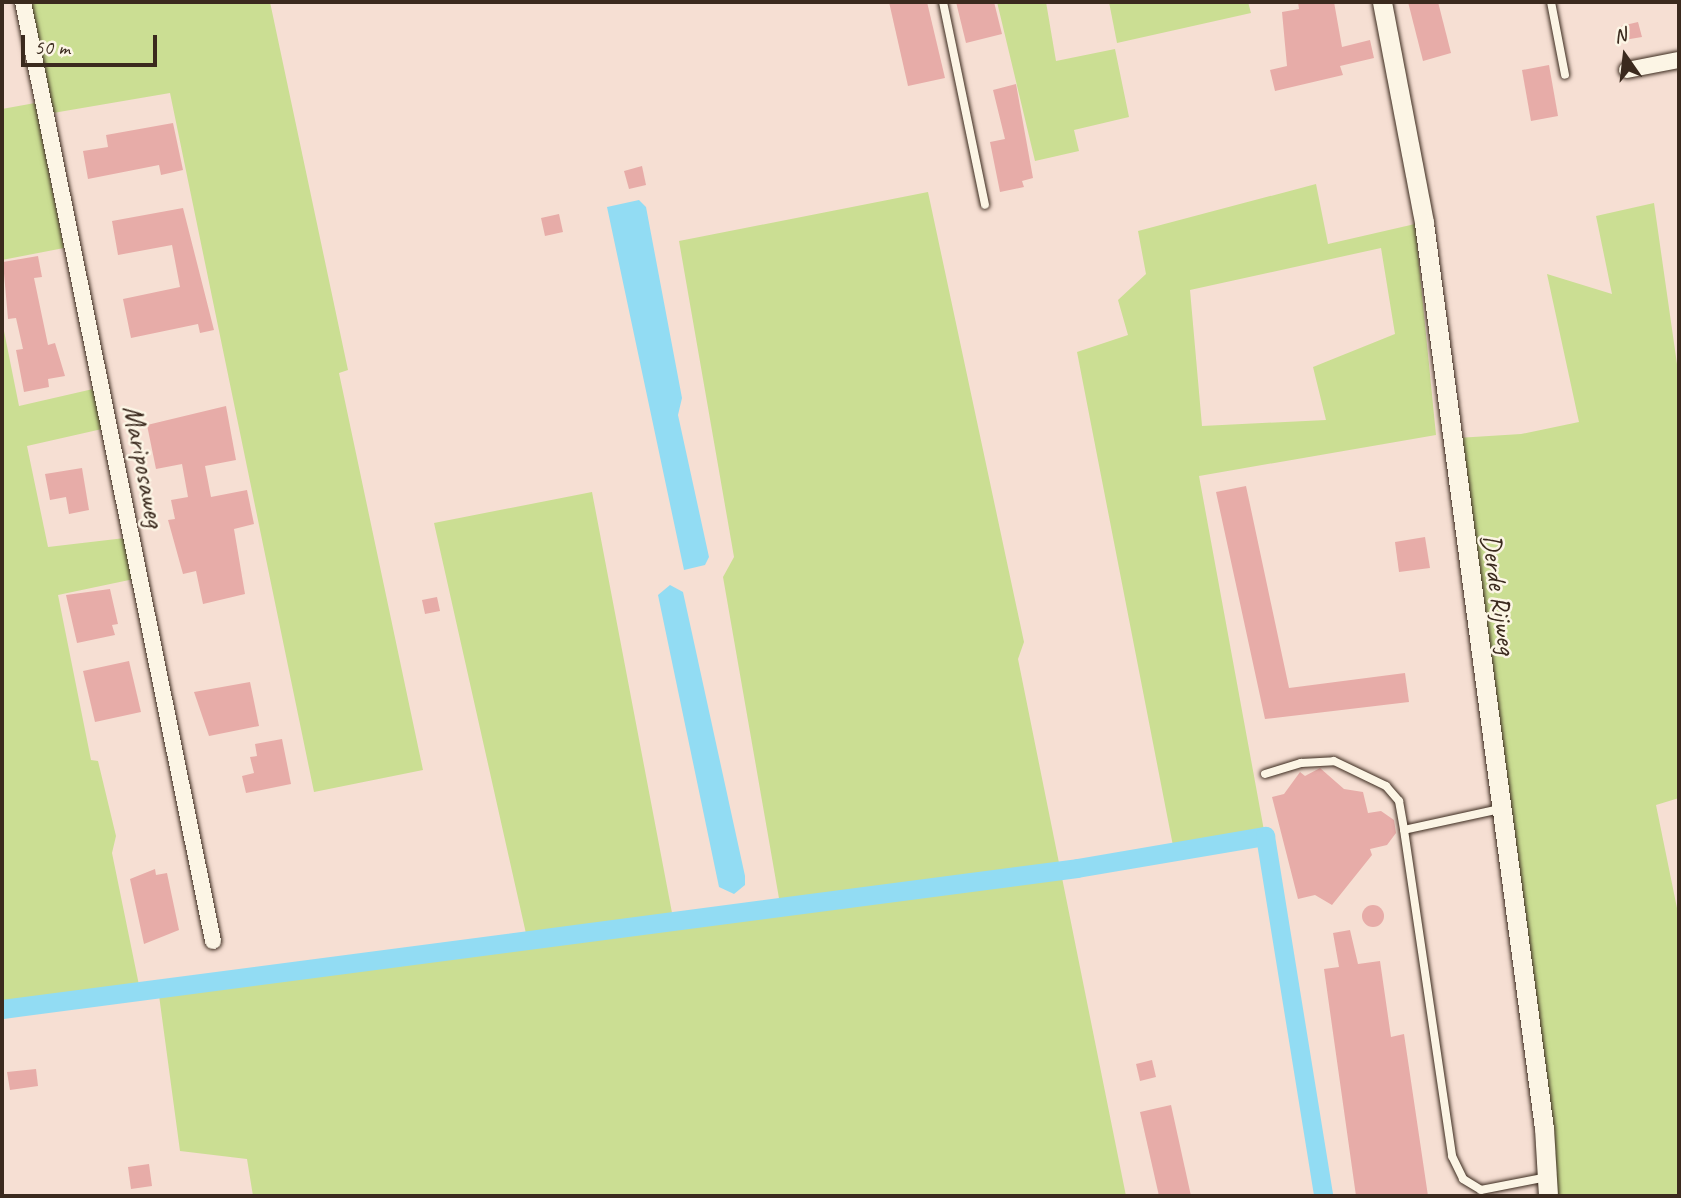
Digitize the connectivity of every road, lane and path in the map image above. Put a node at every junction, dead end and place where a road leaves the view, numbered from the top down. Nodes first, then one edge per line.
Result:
1 (23, 2) edge
2 (943, 2) edge
3 (1382, 2) edge
4 (1550, 2) edge
5 (1679, 60) edge
6 (1628, 70) dead end
7 (1565, 75) dead end
8 (985, 205) dead end
9 (1265, 774) dead end
10 (1500, 809) junction
11 (1404, 830) junction
12 (213, 941) dead end
13 (1547, 1187) edge

1 - 12 street, Mariposaweg
2 - 8 lane
3 - 10 street, Derde Rijweg
4 - 7 lane
5 - 6 street
9 - 11 lane
10 - 11 lane
10 - 13 street, Derde Rijweg
11 - 13 lane

